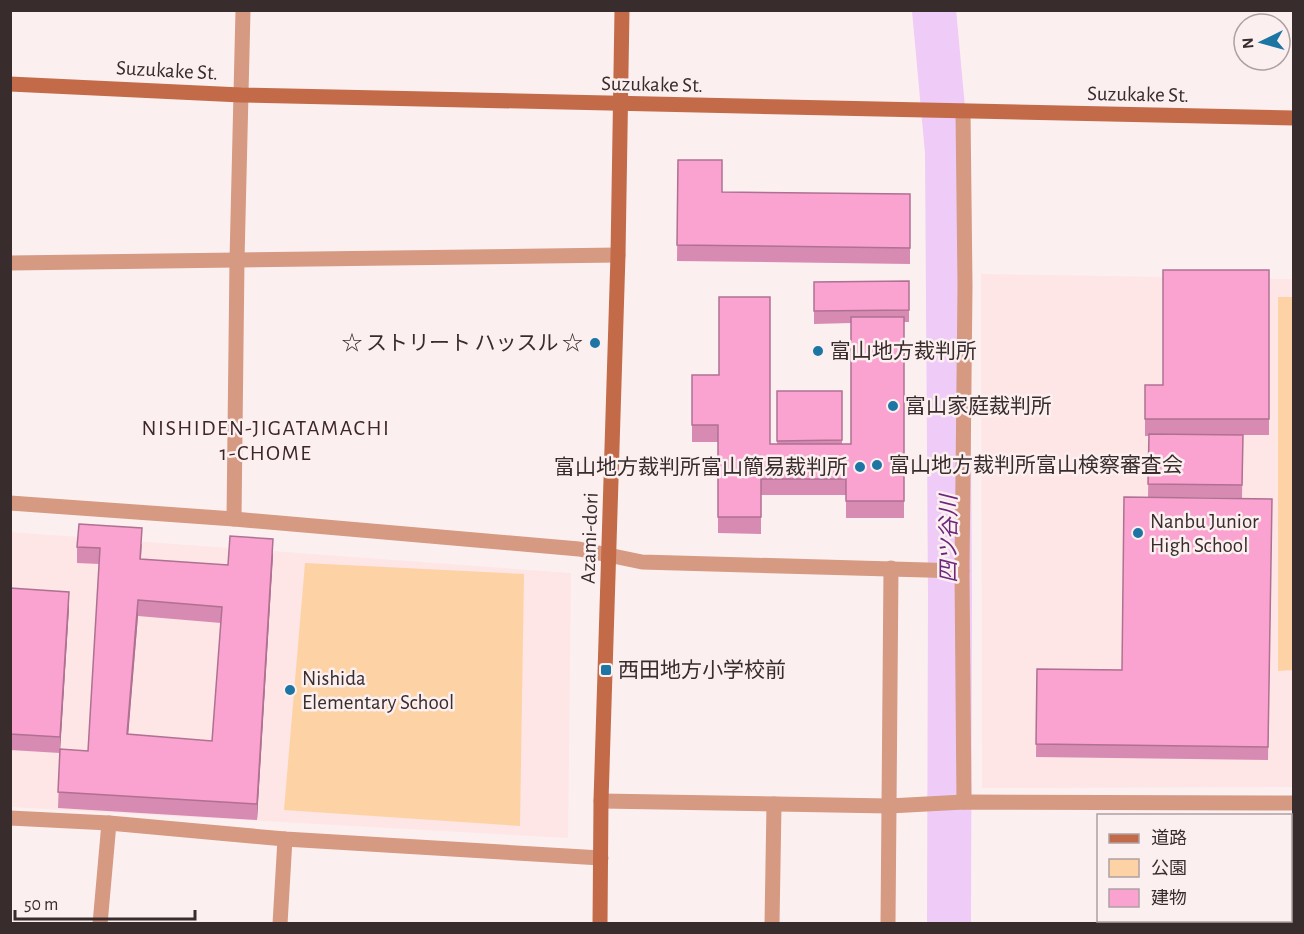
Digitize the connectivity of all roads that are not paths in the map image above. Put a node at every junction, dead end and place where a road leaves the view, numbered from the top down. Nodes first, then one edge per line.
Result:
1 (243, 10) edge
2 (622, 10) edge
3 (10, 84) edge
4 (241, 95) junction
5 (620, 104) junction
6 (963, 111) junction
7 (1293, 118) edge
8 (618, 255) junction
9 (237, 260) junction
10 (10, 263) edge
11 (10, 503) edge
12 (234, 519) junction
13 (609, 555) junction
14 (891, 568) junction
15 (962, 571) junction
16 (601, 801) junction
17 (964, 802) junction
18 (1293, 803) edge
19 (774, 804) junction
20 (889, 806) junction
21 (10, 818) edge
22 (109, 823) junction
23 (285, 838) junction
24 (601, 858) junction
25 (100, 924) edge
26 (280, 924) edge
27 (600, 924) edge
28 (772, 924) edge
29 (888, 924) edge

1 - 4 street
2 - 5 street, Azami-dori
3 - 4 street, Suzukake St.
4 - 5 street, Suzukake St.
4 - 9 street
5 - 6 street, Suzukake St.
5 - 8 street, Azami-dori
6 - 7 street, Suzukake St.
6 - 15 street
8 - 9 street
8 - 13 street, Azami-dori
9 - 10 street
9 - 12 street
11 - 12 street
12 - 13 street
13 - 14 street
13 - 16 street, Azami-dori
14 - 15 street
14 - 20 street
15 - 17 street
16 - 19 street
16 - 24 street, Azami-dori
17 - 18 street
17 - 20 street
19 - 20 street
19 - 28 street
20 - 29 street
21 - 22 street
22 - 23 street
22 - 25 street
23 - 24 street
23 - 26 street
24 - 27 street, Azami-dori

